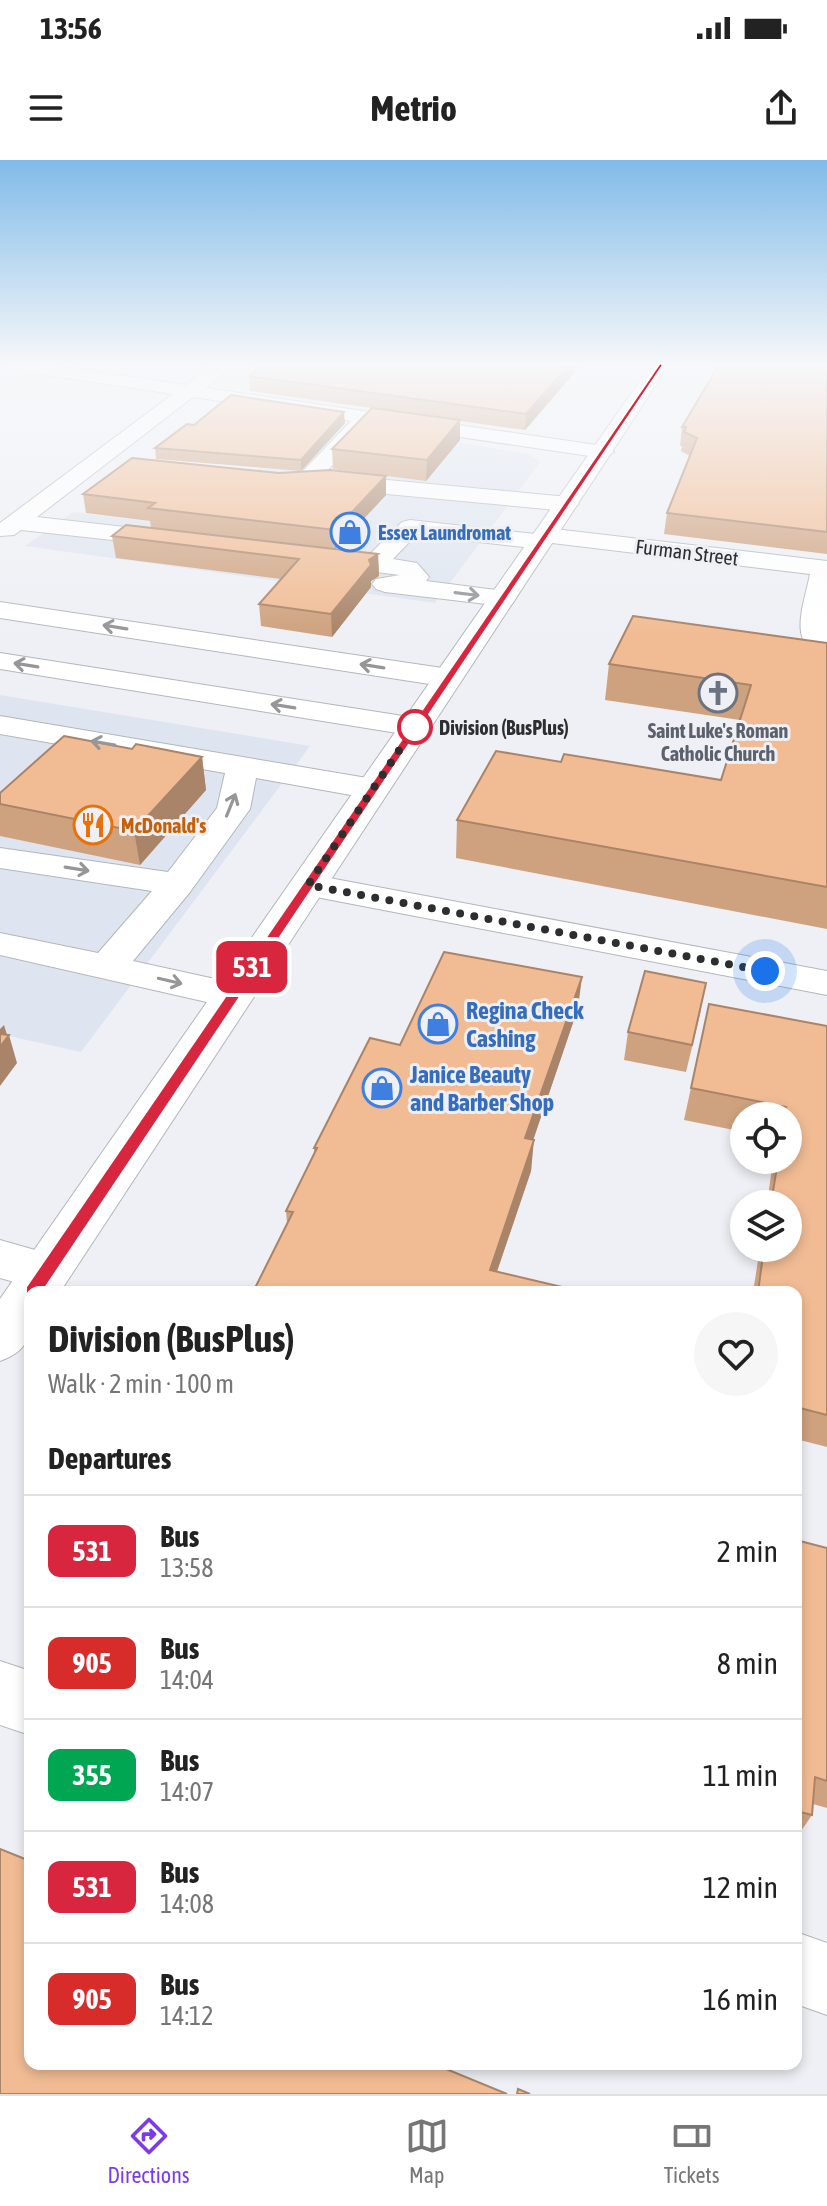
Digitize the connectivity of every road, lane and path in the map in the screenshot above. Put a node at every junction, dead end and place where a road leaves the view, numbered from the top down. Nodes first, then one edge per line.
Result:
1 (105, 455) edge
2 (329, 455) edge
3 (497, 455) edge
4 (601, 455) edge
5 (501, 458) dead end
6 (96, 462) junction
7 (127, 465) edge
8 (329, 480) junction
9 (299, 483) edge
10 (494, 485) dead end
11 (575, 494) junction
12 (5, 531) edge
13 (544, 539) junction
14 (202, 552) edge
15 (298, 555) edge
16 (826, 568) edge
17 (382, 577) junction
18 (503, 598) junction
19 (0, 610) edge
20 (827, 649) edge
21 (0, 661) edge
22 (449, 678) junction
23 (0, 725) edge
24 (416, 727) junction
25 (242, 767) junction
26 (373, 789) junction
27 (10, 855) edge
28 (177, 884) junction
29 (308, 885) junction
30 (0, 944) edge
31 (107, 967) junction
32 (827, 983) edge
33 (233, 995) junction
34 (0, 1259) edge
35 (35, 1286) edge
36 (37, 1286) edge
37 (24, 1305) edge
38 (0, 1340) edge
39 (0, 1693) edge
40 (24, 1701) edge
41 (802, 1970) edge
42 (827, 1979) edge

1 - 6 street
2 - 8 street
3 - 5 street
4 - 11 street
6 - 7 street
6 - 12 street
8 - 9 street
8 - 11 street
10 - 11 street
11 - 13 street
12 - 14 street
13 - 16 street, Furman Street
13 - 17 street, Furman Street
13 - 18 street
15 - 17 street
16 - 20 street
17 -> 18 street
18 - 22 street
22 -> 19 street
24 -> 21 street
22 - 24 street
25 -> 23 street
24 - 26 street
25 - 26 street
28 -> 25 street
26 - 29 street
27 -> 28 street
28 - 31 street
29 - 32 street
29 - 33 street
30 - 31 street
31 -> 33 street
33 - 36 street
34 - 35 street
37 - 38 street
39 - 40 street
41 - 42 street

